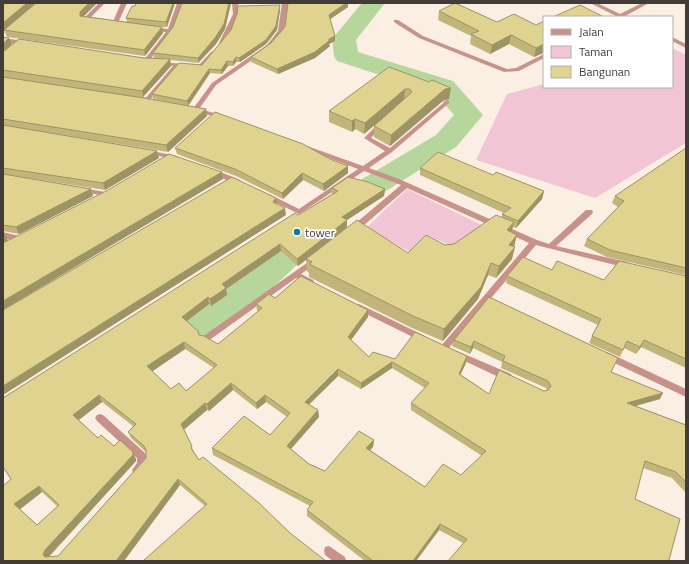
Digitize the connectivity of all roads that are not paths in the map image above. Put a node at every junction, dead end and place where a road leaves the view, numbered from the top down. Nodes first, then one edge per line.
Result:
1 (102, 3) edge
2 (124, 3) edge
3 (180, 3) edge
4 (592, 3) edge
5 (646, 3) edge
6 (235, 5) edge
7 (285, 5) edge
8 (278, 6) edge
9 (242, 7) edge
10 (618, 16) edge
11 (622, 16) edge
12 (396, 21) dead end
13 (99, 22) edge
14 (107, 23) edge
15 (115, 24) junction
16 (126, 26) edge
17 (148, 28) edge
18 (170, 31) junction
19 (3, 40) edge
20 (673, 40) edge
21 (19, 43) junction
22 (34, 45) edge
23 (686, 46) edge
24 (14, 48) edge
25 (543, 57) edge
26 (138, 60) edge
27 (146, 61) junction
28 (177, 65) junction
29 (138, 100) edge
30 (448, 102) edge
31 (215, 114) junction
32 (230, 119) edge
33 (385, 120) edge
34 (205, 122) edge
35 (296, 144) edge
36 (140, 151) edge
37 (390, 151) junction
38 (171, 153) junction
39 (183, 161) edge
40 (156, 163) edge
41 (363, 168) junction
42 (204, 169) edge
43 (406, 185) junction
44 (246, 186) edge
45 (75, 189) edge
46 (258, 192) edge
47 (93, 201) edge
48 (589, 212) dead end
49 (3, 234) edge
50 (346, 236) edge
51 (534, 242) junction
52 (9, 245) edge
53 (550, 247) junction
54 (321, 255) edge
55 (638, 267) edge
56 (296, 275) junction
57 (317, 285) edge
58 (352, 303) edge
59 (205, 339) edge
60 (437, 345) junction
61 (597, 351) edge
62 (513, 379) edge
63 (686, 394) edge
64 (100, 418) dead end
65 (131, 476) edge
66 (329, 551) dead end
67 (341, 561) edge

1 - 13 street
2 - 15 street
3 - 18 street
4 - 10 street
5 - 11 street
6 - 9 street
6 - 28 street
7 - 8 street
7 - 31 street
12 - 25 street
14 - 15 street
15 - 16 street
17 - 18 street
18 - 27 street
19 - 21 street
20 - 23 street
21 - 22 street
21 - 24 street
26 - 27 street
27 - 28 street
28 - 29 street
30 - 37 street
31 - 32 street
31 - 34 street
33 - 37 street
35 - 41 street
36 - 38 street
37 - 41 street
38 - 39 street
38 - 40 street
41 - 43 street
41 - 46 street
42 - 44 street
43 - 50 street
43 - 51 street
45 - 47 street
48 - 53 street
49 - 52 street
51 - 53 street
51 - 60 street
53 - 55 street
54 - 56 street
56 - 57 street
56 - 59 street
58 - 60 street
60 - 62 street
61 - 63 street
64 - 65 street
66 - 67 street

